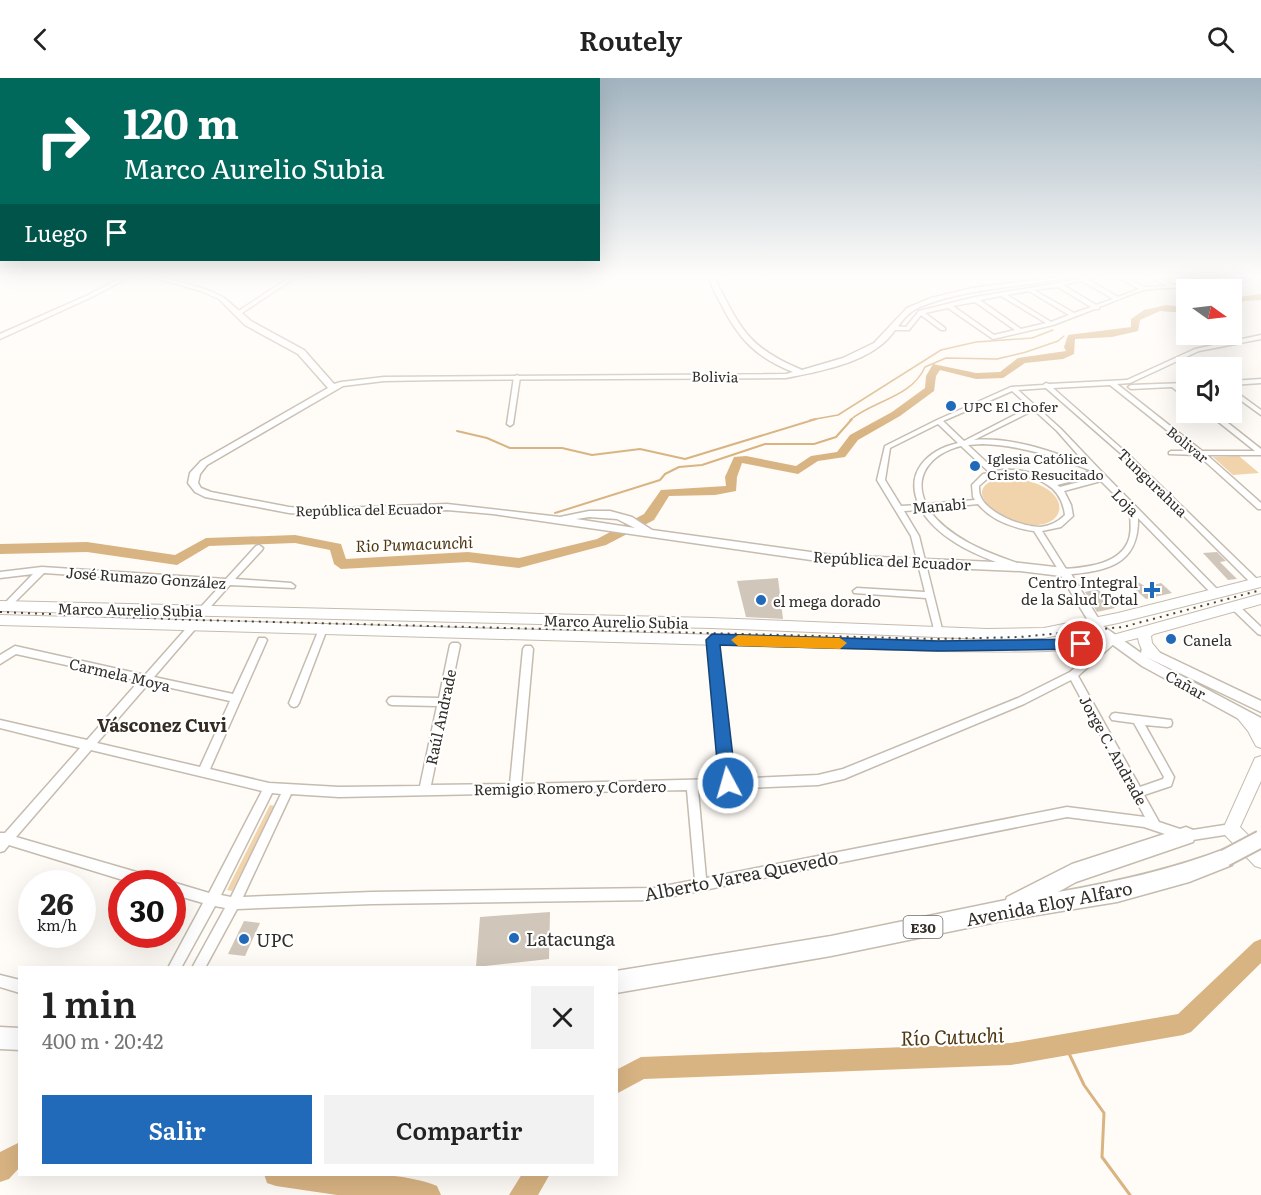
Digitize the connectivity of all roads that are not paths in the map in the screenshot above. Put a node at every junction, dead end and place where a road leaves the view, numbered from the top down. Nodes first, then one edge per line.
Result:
1 (20, 327) edge
2 (256, 327) edge
3 (737, 327) edge
4 (909, 327) edge
5 (941, 327) edge
6 (979, 327) edge
7 (1015, 327) edge
8 (1037, 327) edge
9 (895, 328) joint
10 (944, 329) dead end
11 (1020, 331) junction
12 (0, 336) edge
13 (1261, 339) edge
14 (802, 373) junction
15 (517, 376) junction
16 (1261, 381) edge
17 (1242, 382) edge
18 (1115, 386) junction
19 (1174, 386) edge
20 (1048, 387) junction
21 (1131, 387) junction
22 (1013, 388) junction
23 (334, 389) junction
24 (1025, 398) junction
25 (1242, 399) edge
26 (1035, 407) junction
27 (1261, 413) edge
28 (1019, 415) junction
29 (1047, 419) junction
30 (939, 421) junction
31 (1223, 423) edge
32 (510, 424) dead end
33 (964, 443) junction
34 (1171, 453) dead end
35 (1200, 453) junction
36 (1261, 453) edge
37 (993, 472) junction
38 (1098, 473) junction
39 (1055, 487) junction
40 (978, 502) junction
41 (923, 506) junction
42 (1261, 507) edge
43 (900, 509) junction
44 (1134, 510) junction
45 (553, 520) junction
46 (635, 528) junction
47 (1037, 529) junction
48 (259, 548) dead end
49 (922, 562) junction
50 (1020, 567) junction
51 (42, 570) junction
52 (1064, 572) junction
53 (0, 575) edge
54 (229, 582) junction
55 (1258, 582) edge
56 (291, 586) dead end
57 (858, 591) dead end
58 (1215, 591) junction
59 (929, 595) junction
60 (1261, 599) edge
61 (3, 606) edge
62 (1234, 607) junction
63 (202, 611) junction
64 (0, 620) edge
65 (1094, 624) junction
66 (194, 625) junction
67 (323, 629) junction
68 (1149, 631) junction
69 (1261, 632) edge
70 (939, 633) junction
71 (262, 640) dead end
72 (712, 640) junction
73 (1113, 640) junction
74 (1081, 644) junction
75 (455, 645) dead end
76 (528, 649) dead end
77 (1154, 654) junction
78 (1094, 655) junction
79 (2, 658) edge
80 (1073, 675) junction
81 (146, 679) junction
82 (237, 699) junction
83 (392, 701) dead end
84 (444, 702) junction
85 (294, 703) dead end
86 (1261, 707) edge
87 (1242, 715) junction
88 (1115, 717) dead end
89 (1137, 720) junction
90 (1167, 723) dead end
91 (0, 724) edge
92 (1261, 725) edge
93 (1261, 741) edge
94 (87, 746) junction
95 (1261, 763) edge
96 (203, 773) junction
97 (728, 783) junction
98 (692, 785) junction
99 (269, 788) junction
100 (515, 788) junction
101 (425, 789) junction
102 (288, 790) junction
103 (1138, 792) junction
104 (1155, 825) junction
105 (1231, 830) junction
106 (1186, 836) junction
107 (1261, 839) edge
108 (2, 841) edge
109 (1261, 860) edge
110 (108, 871) edge
111 (701, 884) junction
112 (186, 892) edge
113 (212, 900) junction
114 (234, 903) junction
115 (1001, 911) junction
116 (175, 966) edge
117 (199, 966) edge
118 (0, 981) edge
119 (618, 982) edge
120 (18, 986) edge
121 (0, 1038) edge
122 (18, 1039) edge

1 - 12 street
2 - 23 street
3 - 14 street
4 - 9 street
5 - 10 street
6 - 11 street
7 - 11 street
8 - 11 street
9 - 14 street, Bolivia
13 - 18 street
13 - 21 street
14 - 15 street, Bolivia
15 - 23 street, Bolivia
15 - 32 street
16 - 17 street
18 - 20 street
18 - 21 street
18 - 35 street, Bolivar
19 - 21 street
20 - 22 street
20 - 24 street
20 - 55 street, Tungurahua
22 - 24 street, Loja
22 - 30 street
23 - 45 street, República del Ecuador
24 - 26 street, Loja
25 - 27 street
26 - 28 street
26 - 29 street, Loja
28 - 29 street
28 - 33 street
29 - 38 street, Loja
30 - 33 street
30 - 43 street
31 - 36 street
33 - 37 street
33 - 38 street
33 - 41 street
34 - 35 street
35 - 36 street
35 - 42 street, Bolivar
37 - 39 street
37 - 40 street
38 - 39 street
38 - 44 street, Loja
39 - 47 street
40 - 41 street, Manabi
40 - 47 street
41 - 43 street, Manabi
41 - 50 street
43 - 49 street
44 - 52 street
44 - 58 street, Loja
45 - 46 street, República del Ecuador
45 - 46 street, República del Ecuador
46 - 49 street, República del Ecuador
47 - 52 street, Cañar
48 - 54 street
49 - 50 street, República del Ecuador
49 - 59 street
50 - 52 street, República del Ecuador
51 - 53 street, José Rumazo González
51 - 54 street, José Rumazo González
51 - 61 street
52 - 65 street, Cañar
54 - 56 street, José Rumazo González
54 - 63 street
55 - 58 main road, Marco Aurelio Subia
57 - 59 street
58 - 65 main road, Marco Aurelio Subia
59 - 70 street
60 - 62 main road, Marco Aurelio Subia
61 - 63 main road, Marco Aurelio Subia
62 - 68 main road, Marco Aurelio Subia
62 - 69 street
63 - 70 main road, Marco Aurelio Subia
64 - 66 main road, Marco Aurelio Subia
65 - 70 main road, Marco Aurelio Subia
65 - 73 street, Cañar
66 - 67 main road, Marco Aurelio Subia
66 - 81 street
67 - 72 main road, Marco Aurelio Subia
67 - 85 street
68 - 73 main road, Marco Aurelio Subia
68 - 77 main road
71 - 82 street
72 - 74 main road, Marco Aurelio Subia
72 - 97 street
73 - 74 main road, Marco Aurelio Subia
73 - 77 street, Cañar
73 - 78 street, Remigio Romero y Cordero
73 - 87 street, Cañar
74 - 78 main road
75 - 84 street, Raúl Andrade
76 - 100 street
77 - 86 street, Cañar
78 - 80 street, Remigio Romero y Cordero
79 - 81 street, Carmela Moya
80 - 97 street, Remigio Romero y Cordero
80 - 103 street, Jorge C. Andrade
81 - 82 street, Carmela Moya
81 - 94 street
82 - 96 street
83 - 84 street
84 - 101 street, Raúl Andrade
87 - 92 street, Cañar
87 - 93 main road
88 - 89 street
89 - 90 street
89 - 103 street
91 - 94 street, Remigio Romero y Cordero
94 - 96 street, Remigio Romero y Cordero
94 - 108 street
95 - 105 main road
96 - 99 street, Remigio Romero y Cordero
97 - 98 street, Remigio Romero y Cordero
98 - 100 street, Remigio Romero y Cordero
98 - 111 street
99 - 102 street, Remigio Romero y Cordero
99 - 113 street
100 - 101 street, Remigio Romero y Cordero
101 - 102 street, Remigio Romero y Cordero
102 - 114 street
103 - 104 street, Jorge C. Andrade
104 - 106 street, Alberto Varea Quevedo
104 - 111 street, Alberto Varea Quevedo
105 - 106 street, Alberto Varea Quevedo
105 - 109 main road
106 - 115 main road
107 - 115 main road, Avenida Eloy Alfaro / E30, bridge
108 - 110 street
111 - 114 street, Alberto Varea Quevedo
112 - 113 street, Alberto Varea Quevedo
113 - 114 street, Alberto Varea Quevedo
113 - 116 street
114 - 117 street
115 - 119 main road, Avenida Eloy Alfaro / E30
118 - 120 street
121 - 122 main road

